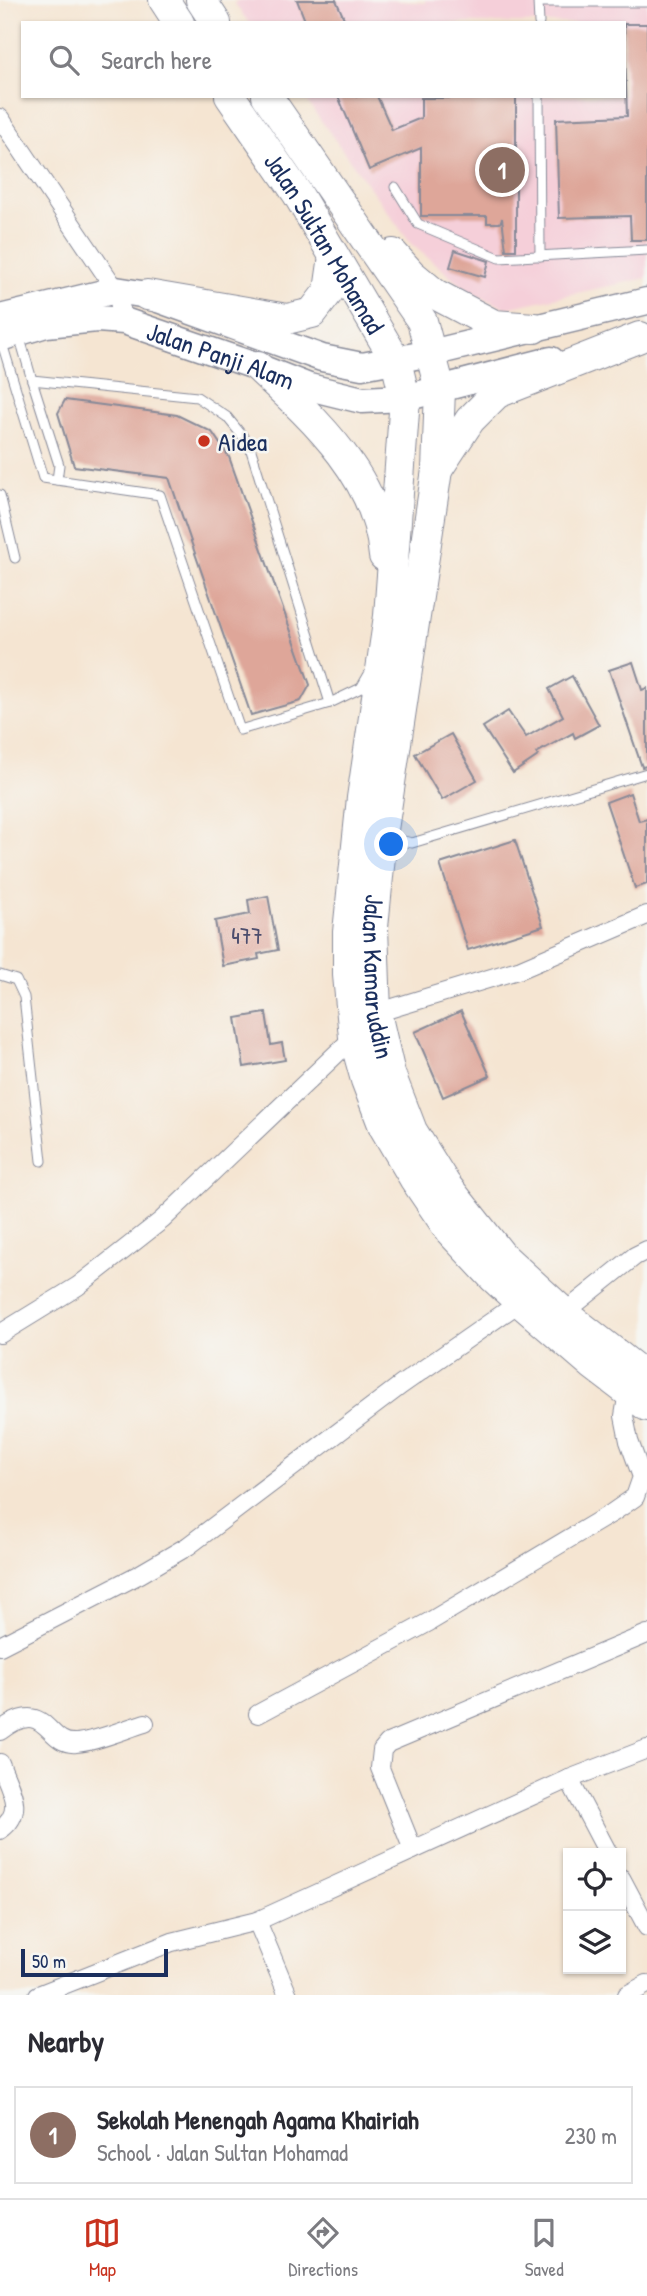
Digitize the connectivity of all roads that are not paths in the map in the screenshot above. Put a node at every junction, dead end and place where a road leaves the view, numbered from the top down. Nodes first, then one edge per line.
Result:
1 (164, 0) edge
2 (201, 0) edge
3 (647, 2) edge
4 (179, 21) edge
5 (215, 21) edge
6 (538, 21) edge
7 (231, 98) edge
8 (268, 98) edge
9 (539, 98) edge
10 (0, 118) edge
11 (306, 153) junction
12 (395, 187) dead end
13 (647, 250) edge
14 (334, 256) junction
15 (540, 256) junction
16 (116, 290) junction
17 (147, 295) junction
18 (647, 301) edge
19 (124, 321) junction
20 (534, 328) junction
21 (5, 329) edge
22 (643, 336) edge
23 (431, 353) junction
24 (396, 360) junction
25 (258, 367) junction
26 (32, 380) junction
27 (440, 389) junction
28 (405, 398) junction
29 (437, 470) junction
30 (57, 480) junction
31 (0, 495) edge
32 (15, 558) dead end
33 (389, 616) junction
34 (384, 651) junction
35 (330, 703) junction
36 (647, 773) edge
37 (382, 835) junction
38 (647, 915) edge
39 (0, 975) edge
40 (376, 1013) junction
41 (354, 1037) junction
42 (42, 1161) dead end
43 (647, 1250) edge
44 (520, 1302) junction
45 (564, 1313) junction
46 (0, 1334) edge
47 (641, 1392) edge
48 (647, 1634) edge
49 (0, 1646) edge
50 (258, 1714) dead end
51 (145, 1723) dead end
52 (0, 1731) edge
53 (647, 1749) edge
54 (0, 1763) edge
55 (569, 1779) junction
56 (0, 1830) edge
57 (605, 1848) edge
58 (413, 1850) junction
59 (626, 1883) edge
60 (640, 1897) edge
61 (257, 1921) junction
62 (646, 1925) edge
63 (647, 1984) edge
64 (58, 1991) edge
65 (37, 1995) edge
66 (288, 1995) edge
67 (626, 1995) edge

1 - 4 highway
2 - 5 highway
3 - 6 lane
7 - 14 highway, Jalan Sultan Mohamad
8 - 11 highway, Jalan Sultan Mohamad
9 - 15 lane
10 - 16 street
11 - 20 highway
11 - 23 highway, Jalan Sultan Mohamad
12 - 15 lane
13 - 15 lane
14 - 17 highway
14 - 24 highway, Jalan Sultan Mohamad
16 - 17 main road, Jalan Panji Alam
16 - 19 street
16 - 21 main road, Jalan Panji Alam
17 - 24 main road, Jalan Panji Alam
18 - 20 main road, Jalan Panji Alam
19 - 21 main road, Jalan Panji Alam
19 - 25 main road, Jalan Panji Alam
20 - 23 main road, Jalan Panji Alam
21 - 26 lane
21 - 30 lane
22 - 27 main road, Jalan Panji Alam
22 - 29 highway
23 - 24 main road, Jalan Panji Alam
23 - 27 highway, Jalan Kamaruddin
24 - 28 highway, Jalan Sultan Mohamad
25 - 28 main road, Jalan Panji Alam
25 - 33 highway
26 - 30 lane
26 - 35 lane
27 - 28 main road, Jalan Panji Alam
27 - 29 highway, Jalan Kamaruddin
28 - 33 highway, Jalan Kamaruddin
29 - 37 highway, Jalan Kamaruddin
30 - 35 lane
31 - 32 lane
33 - 34 highway, Jalan Kamaruddin
34 - 35 lane
34 - 41 highway, Jalan Kamaruddin
36 - 37 lane
37 - 40 highway, Jalan Kamaruddin
38 - 40 street
39 - 42 lane
40 - 45 highway, Jalan Kamaruddin
41 - 44 highway, Jalan Kamaruddin
41 - 46 street
43 - 45 street
44 - 47 highway, Jalan Kamaruddin
44 - 49 street
45 - 47 highway, Jalan Kamaruddin
47 - 50 street
48 - 58 street
51 - 52 street
53 - 55 street
54 - 56 street
55 - 57 street
55 - 58 street
58 - 61 street
59 - 60 street
60 - 62 street
61 - 64 street
61 - 66 street
63 - 67 street
64 - 65 street

